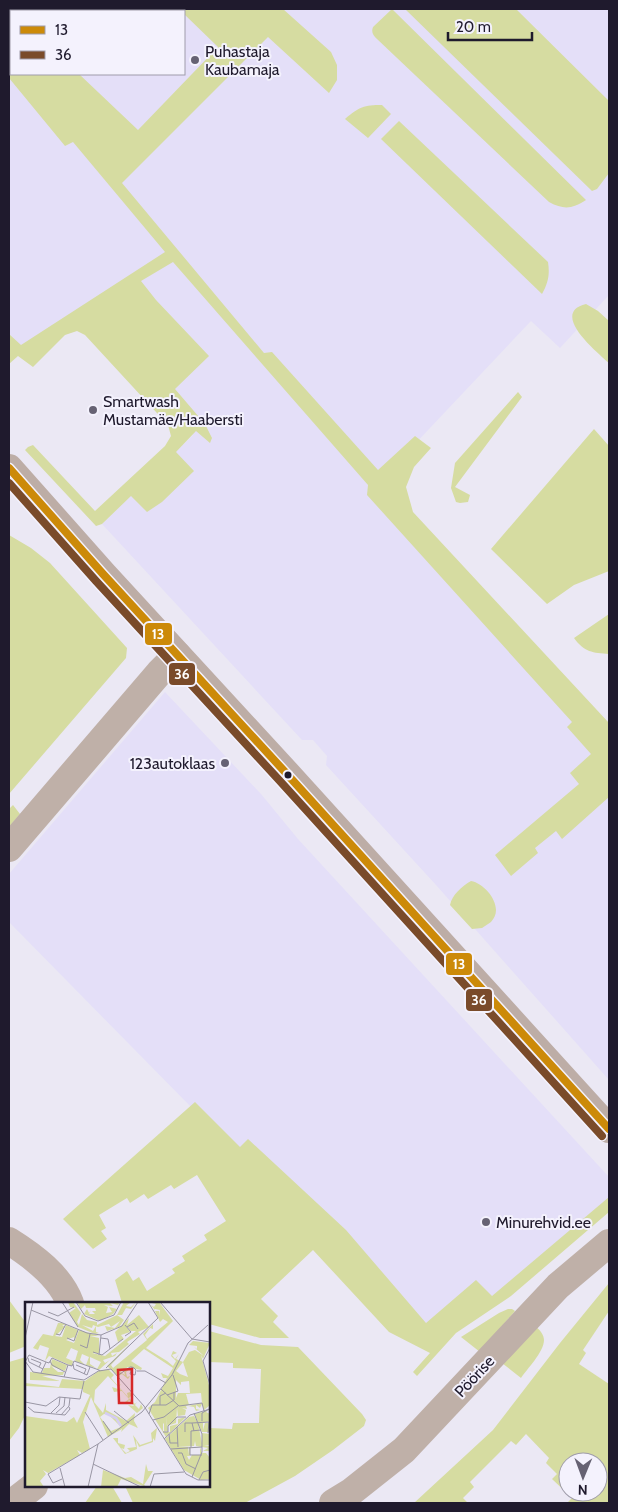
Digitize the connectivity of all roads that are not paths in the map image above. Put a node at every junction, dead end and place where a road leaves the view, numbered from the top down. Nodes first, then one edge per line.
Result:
1 (9, 468) edge
2 (178, 655) junction
3 (9, 848) edge
4 (609, 1129) edge
5 (9, 1241) edge
6 (609, 1243) edge
7 (70, 1302) edge
8 (33, 1487) edge
9 (12, 1503) edge
10 (333, 1503) edge

1 - 2 main road
2 - 3 street
2 - 4 main road
5 - 7 street
6 - 10 street, Pöörise
8 - 9 street

